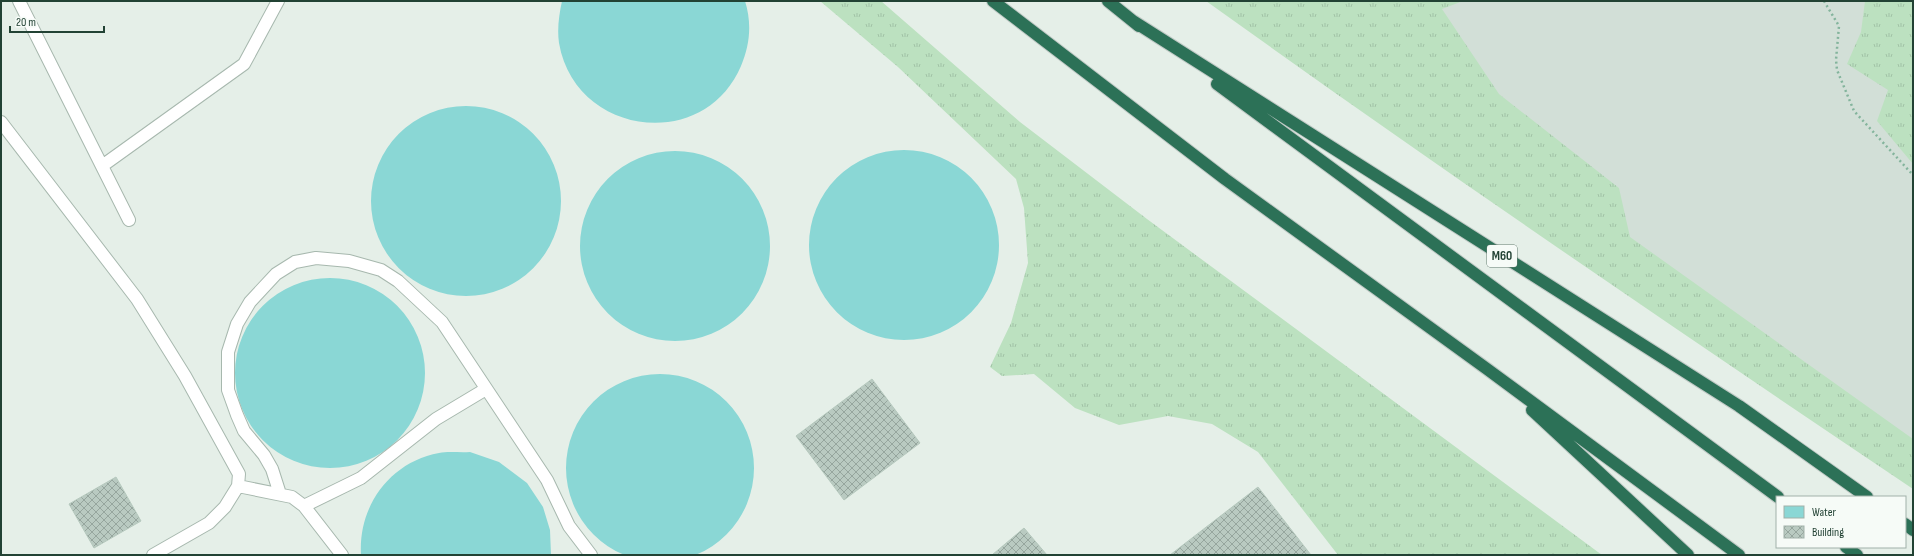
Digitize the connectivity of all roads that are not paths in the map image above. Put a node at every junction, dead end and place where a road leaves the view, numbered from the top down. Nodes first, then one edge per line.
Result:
1 (19, 1) edge
2 (278, 1) edge
3 (993, 1) edge
4 (1108, 1) edge
5 (1133, 22) junction
6 (1, 122) edge
7 (102, 166) junction
8 (129, 220) dead end
9 (1487, 369) junction
10 (486, 389) junction
11 (238, 486) junction
12 (280, 494) junction
13 (1777, 496) edge
14 (1866, 496) edge
15 (304, 506) junction
16 (1847, 548) edge
17 (153, 555) edge
18 (342, 555) edge
19 (591, 555) edge
20 (1688, 555) edge
21 (1738, 555) edge
22 (1857, 555) edge

1 - 7 lane
2 - 7 lane
3 - 9 highway
4 - 5 highway, M60
5 - 13 highway, M60
5 - 14 highway, M60
6 - 11 lane
7 - 8 lane
9 - 20 highway
9 - 21 highway
10 - 12 lane
10 - 15 lane
10 - 19 lane
11 - 12 lane
11 - 17 lane
12 - 15 lane
15 - 18 lane
16 - 22 highway

